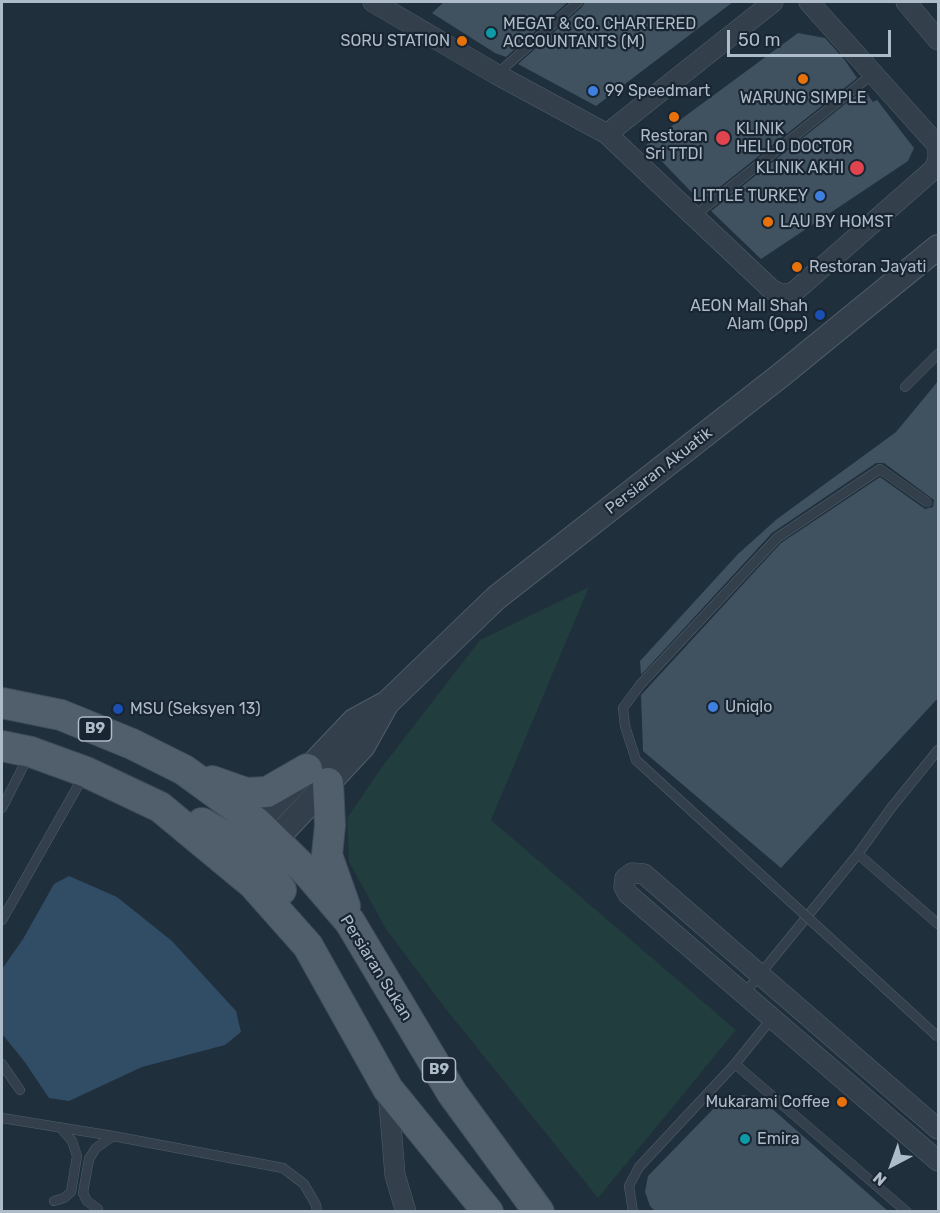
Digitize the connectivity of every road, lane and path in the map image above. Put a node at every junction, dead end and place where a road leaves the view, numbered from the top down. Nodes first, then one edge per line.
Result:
1 (373, 2) edge
2 (578, 2) edge
3 (773, 2) edge
4 (808, 2) edge
5 (906, 2) edge
6 (939, 40) edge
7 (874, 73) junction
8 (496, 74) junction
9 (607, 134) junction
10 (694, 216) junction
11 (939, 247) edge
12 (939, 354) edge
13 (905, 387) dead end
14 (928, 503) dead end
15 (2, 703) edge
16 (2, 747) edge
17 (939, 750) edge
18 (31, 752) junction
19 (184, 770) junction
20 (86, 772) junction
21 (317, 776) junction
22 (160, 807) junction
23 (2, 808) edge
24 (260, 838) junction
25 (858, 854) junction
26 (2, 920) edge
27 (350, 922) junction
28 (939, 924) edge
29 (308, 946) junction
30 (761, 974) junction
31 (744, 994) junction
32 (772, 1017) junction
33 (939, 1037) edge
34 (2, 1064) edge
35 (735, 1064) junction
36 (388, 1089) junction
37 (20, 1090) dead end
38 (2, 1118) edge
39 (60, 1127) junction
40 (939, 1129) edge
41 (113, 1136) junction
42 (939, 1161) edge
43 (54, 1201) dead end
44 (98, 1209) dead end
45 (317, 1212) edge
46 (406, 1212) edge
47 (488, 1212) edge
48 (539, 1212) edge
49 (633, 1212) edge
50 (907, 1212) edge

1 - 8 street
2 - 8 lane
3 - 9 street
4 - 7 street
5 - 6 street
7 - 10 lane
7 - 10 street
8 - 9 street
9 - 10 street
11 - 21 street, Persiaran Akuatik
12 - 13 lane
14 - 33 lane, bridge
15 - 19 main road, Persiaran Sukan / B9
16 - 18 main road
17 - 25 lane
18 - 20 main road
18 - 23 lane
19 - 21 main road
19 - 24 main road, Persiaran Sukan / B9
20 - 22 main road
20 - 26 lane
21 - 24 street, Persiaran Akuatik
21 - 27 main road
22 - 24 main road
22 - 29 main road
24 - 27 main road, Persiaran Sukan / B9
24 - 29 main road
25 - 28 lane
25 - 30 lane
27 - 48 main road, Persiaran Sukan / B9
29 - 36 main road
30 - 31 lane
30 - 31 street
30 - 40 street
31 - 32 street
32 - 35 lane
32 - 42 street
34 - 37 lane
35 - 49 lane
35 - 50 lane
36 - 46 street
36 - 47 main road
38 - 39 lane
39 - 41 lane
39 - 43 lane
41 - 44 lane
41 - 45 lane

